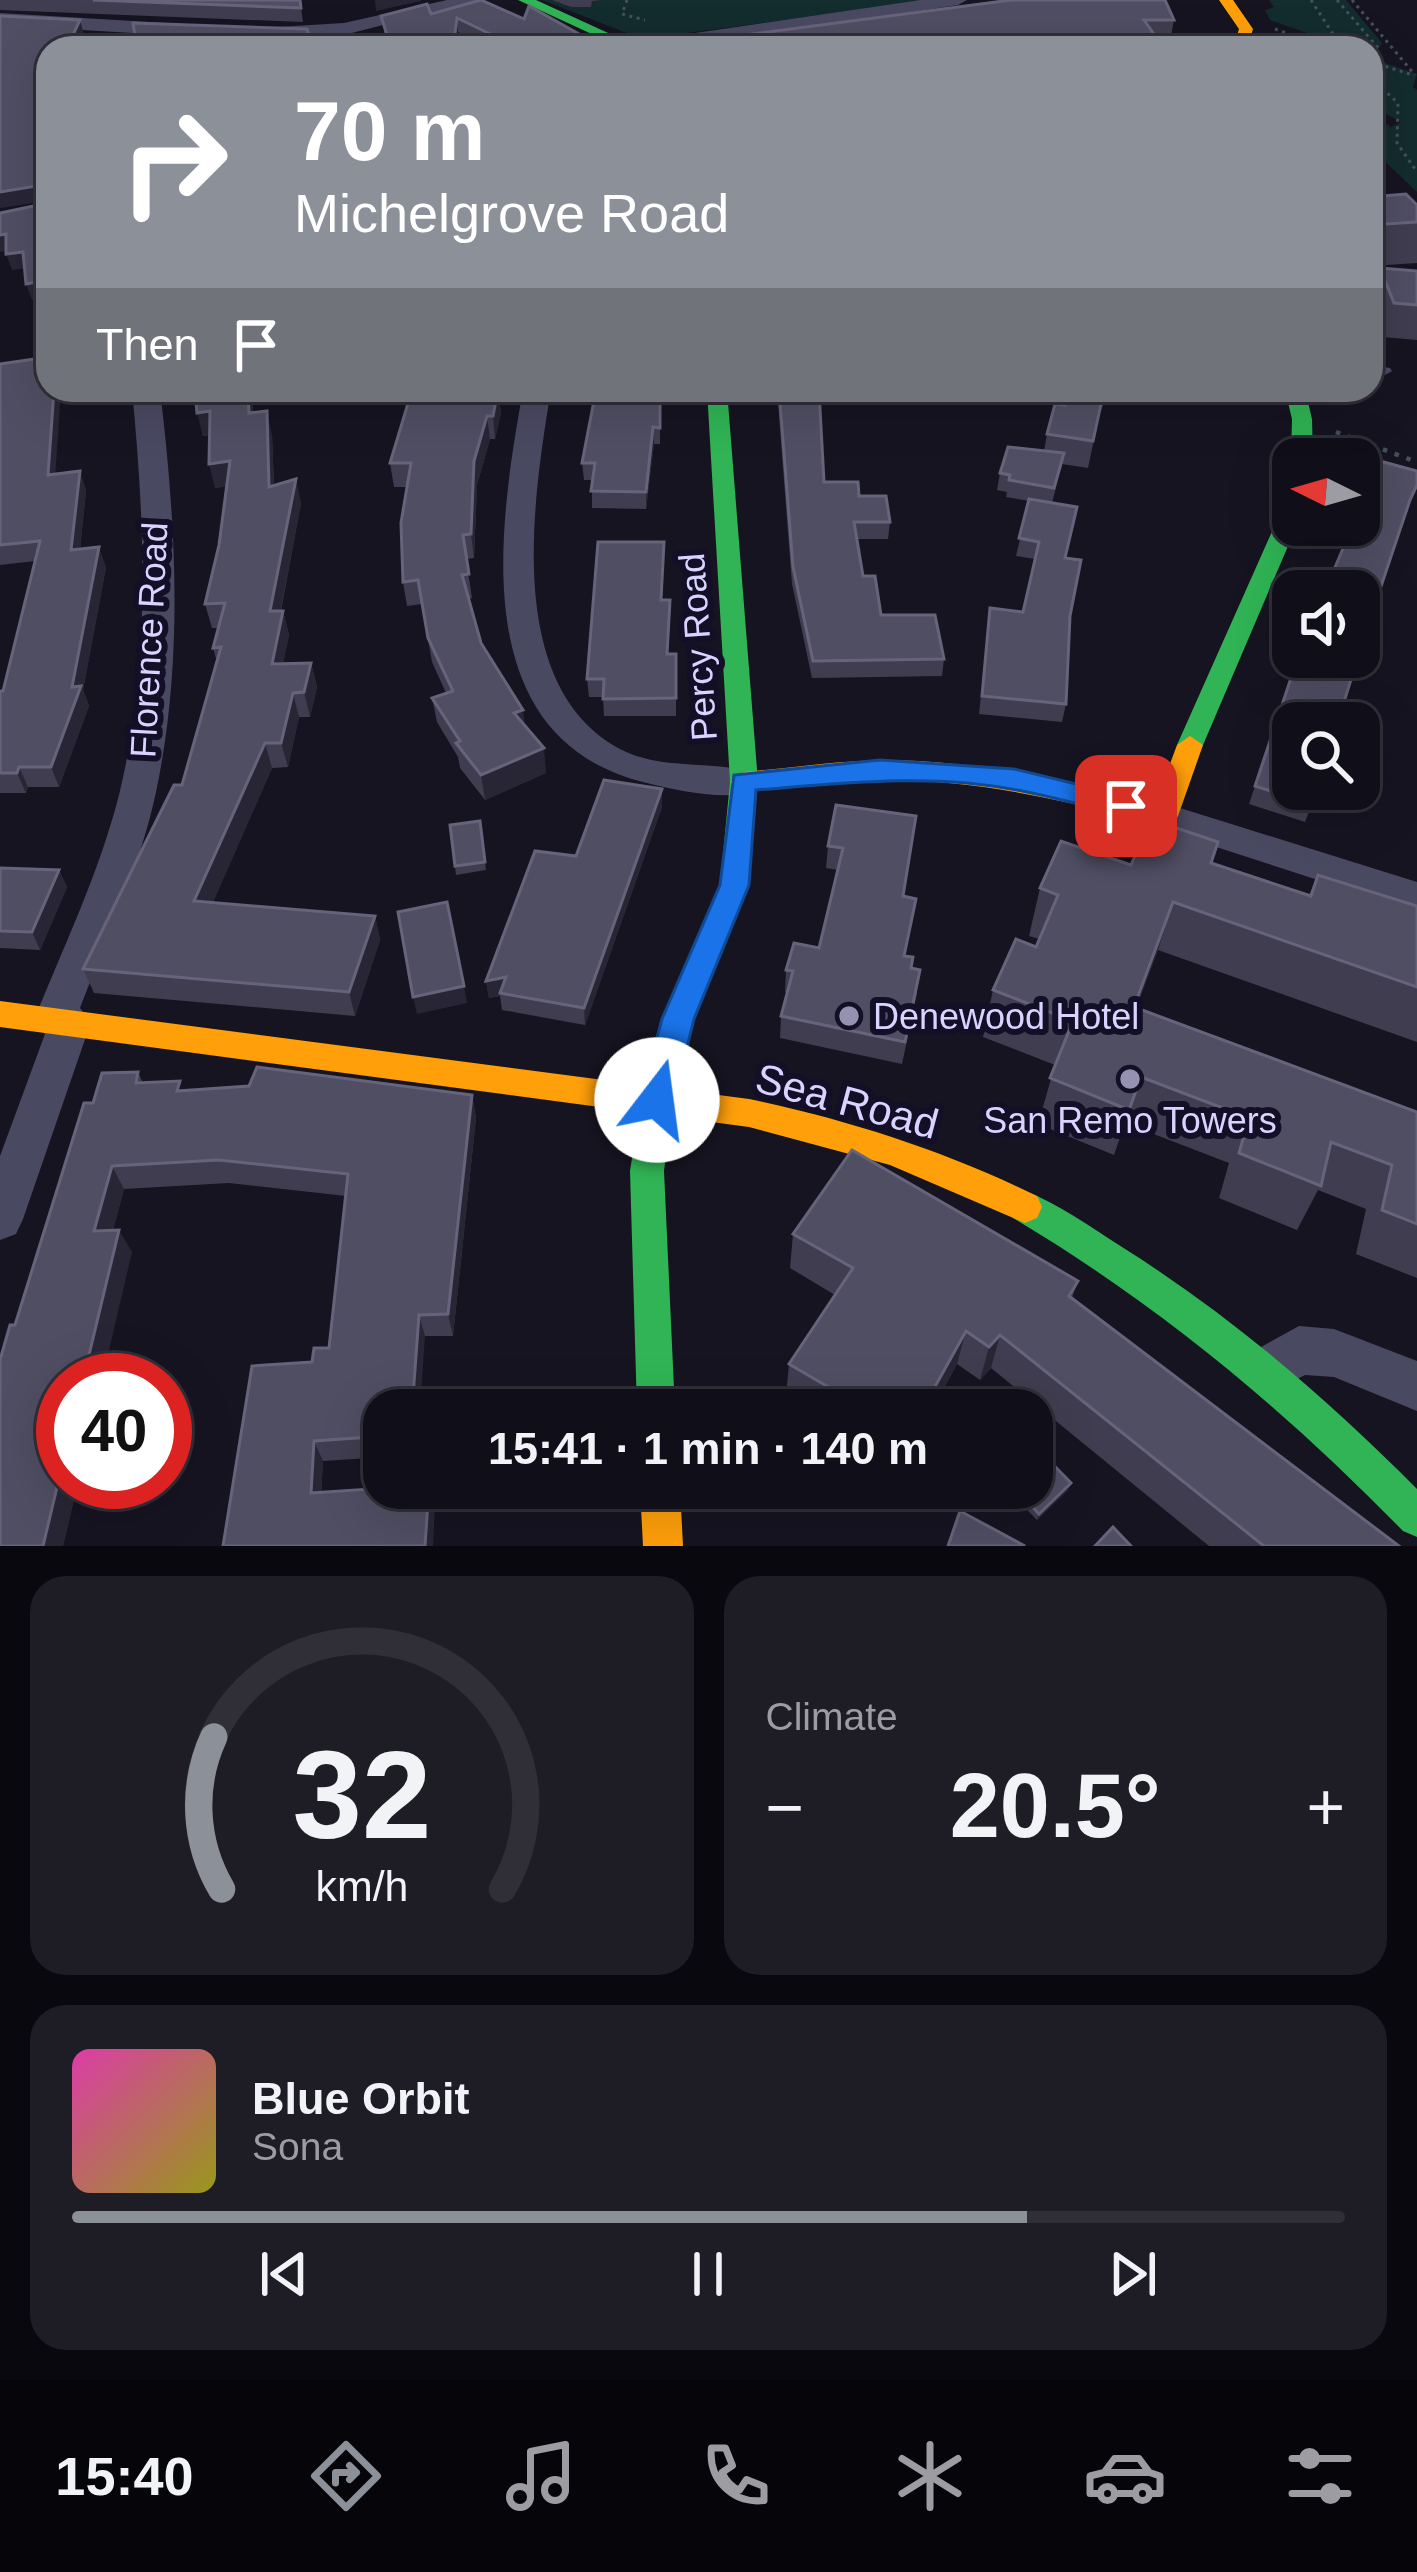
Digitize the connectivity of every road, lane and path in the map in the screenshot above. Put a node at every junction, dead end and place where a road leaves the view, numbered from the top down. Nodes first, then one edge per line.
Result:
1 (471, 0) edge
2 (525, 0) edge
3 (627, 0) edge
4 (958, 0) edge
5 (1311, 0) edge
6 (1337, 0) edge
7 (1352, 0) edge
8 (0, 20) edge
9 (645, 20) dead end
10 (1236, 24) edge
11 (102, 26) junction
12 (345, 31) edge
13 (213, 32) edge
14 (235, 33) edge
15 (103, 36) edge
16 (607, 36) edge
17 (715, 36) edge
18 (1295, 36) edge
19 (1334, 36) edge
20 (1367, 36) edge
21 (1388, 41) junction
22 (1383, 46) edge
23 (1383, 66) edge
24 (1416, 76) edge
25 (1383, 89) edge
26 (1417, 172) edge
27 (147, 402) edge
28 (535, 402) edge
29 (718, 402) edge
30 (1298, 402) edge
31 (1302, 419) junction
32 (1302, 438) edge
33 (1417, 462) edge
34 (1277, 546) edge
35 (743, 782) junction
36 (1164, 817) junction
37 (1417, 897) edge
38 (4, 1020) edge
39 (62, 1021) junction
40 (657, 1100) junction
41 (0, 1219) edge
42 (1268, 1370) junction
43 (1417, 1386) edge
44 (655, 1389) edge
45 (661, 1509) edge
46 (1417, 1517) edge
47 (663, 1546) edge

1 - 12 street
2 - 16 street
3 - 9 path
4 - 17 street
5 - 19 path
6 - 20 path
7 - 21 path
8 - 11 street
10 - 18 path
11 - 13 street
11 - 15 street
12 - 14 street
21 - 22 path
21 - 24 path
23 - 24 path
25 - 26 path
27 - 39 street, Florence Road
28 - 35 street
29 - 35 street, Percy Road
30 - 31 street
31 - 32 street
31 - 33 path
34 - 36 street
35 - 36 street
35 - 40 street, Percy Road
36 - 37 street
38 - 39 street, Sea Road
39 - 40 street, Sea Road
39 - 41 street, Florence Road
40 - 42 street, Sea Road
40 - 44 street, Percy Road
42 - 43 street
42 - 46 street, Sea Road
45 - 47 street

